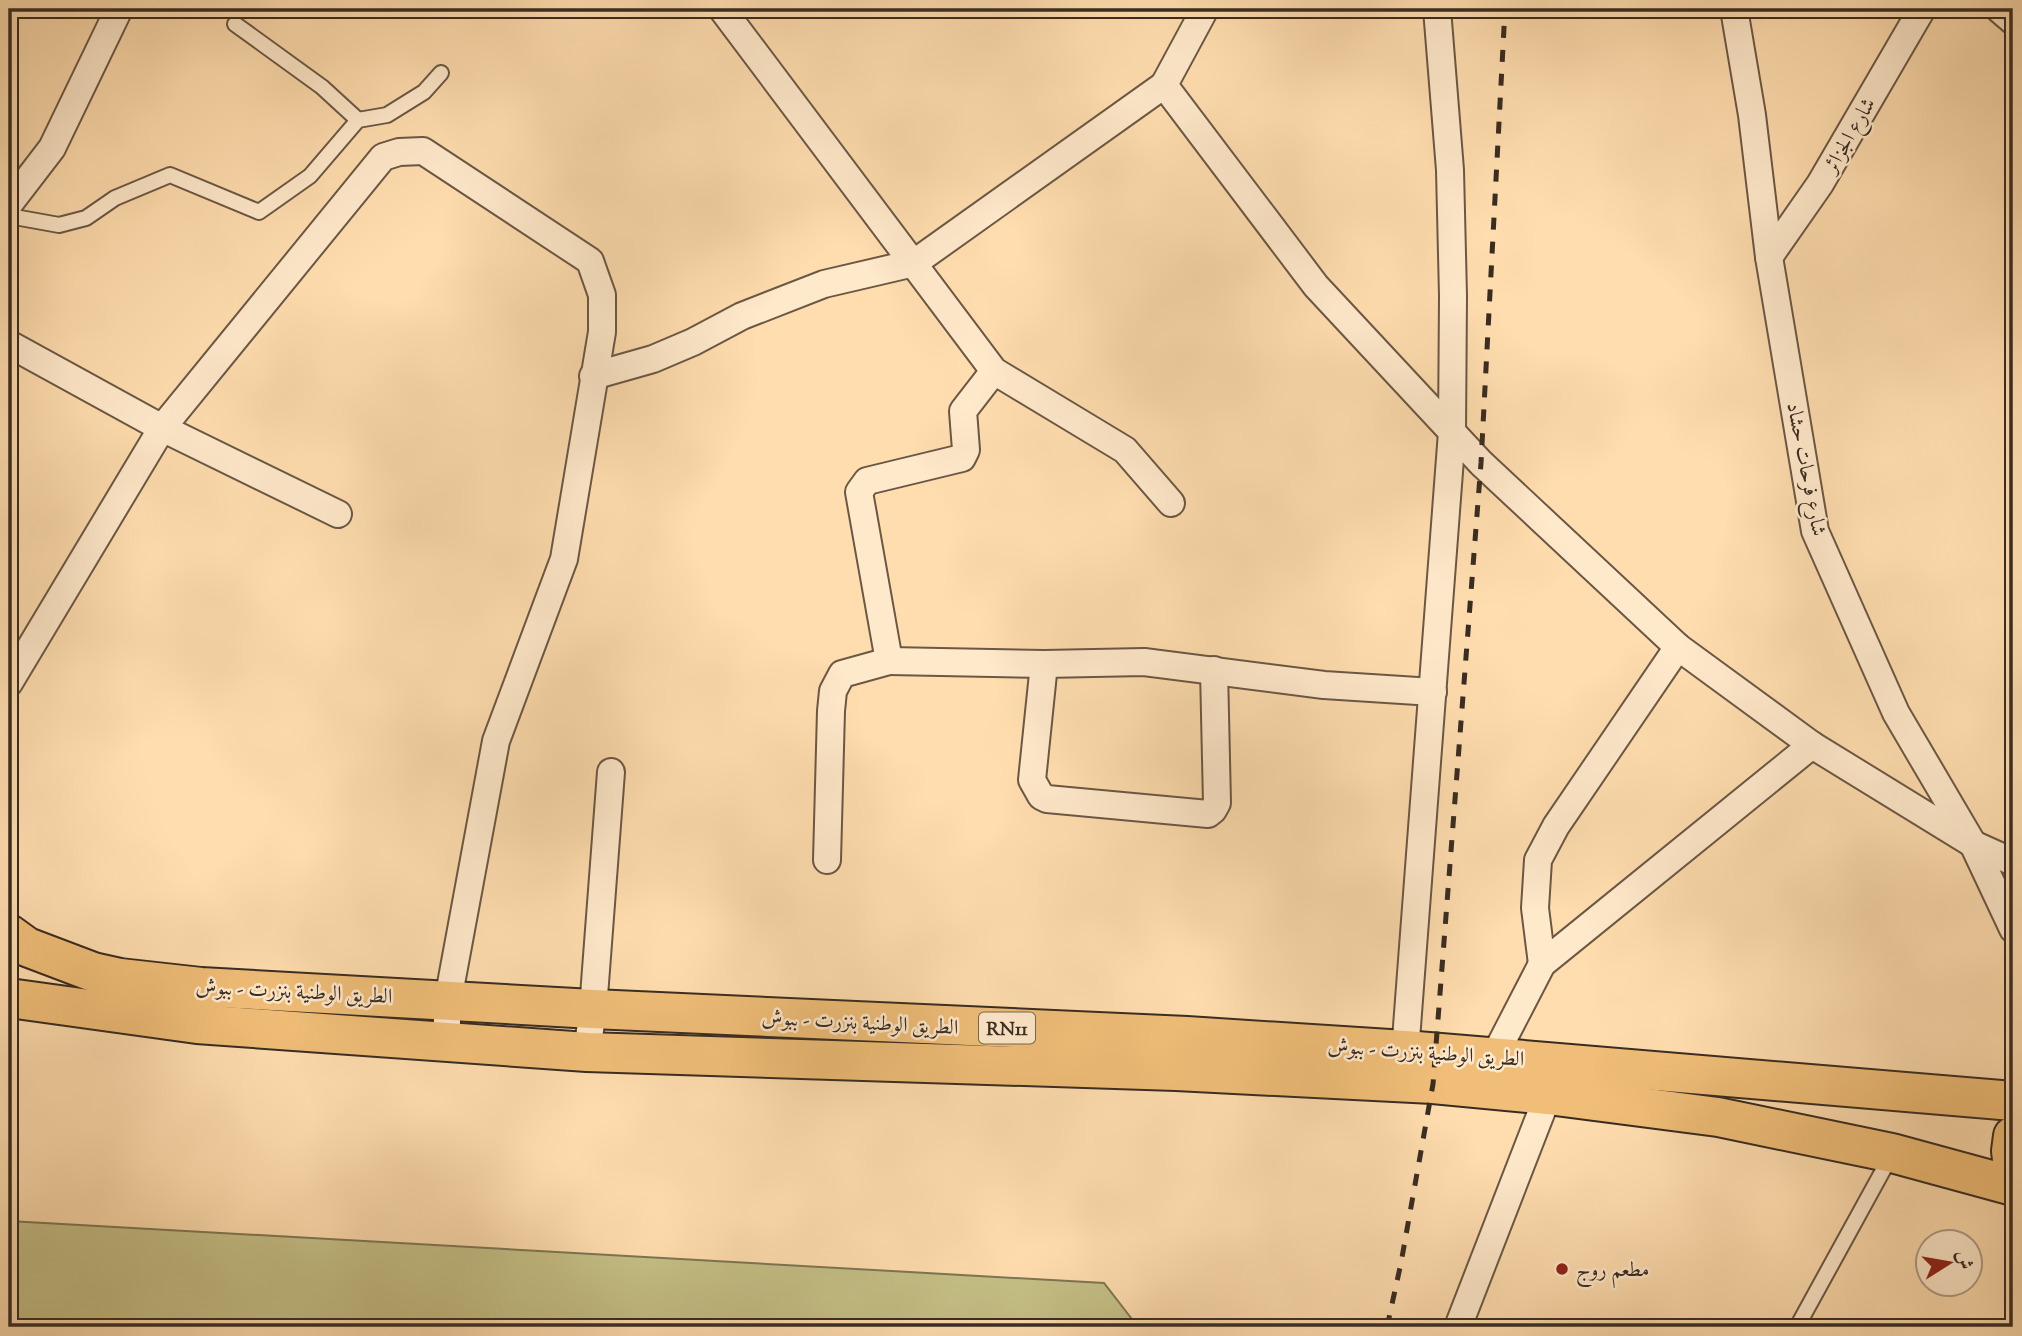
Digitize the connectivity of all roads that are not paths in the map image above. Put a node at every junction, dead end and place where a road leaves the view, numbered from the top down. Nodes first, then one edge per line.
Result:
1 (119, 9) edge
2 (722, 9) edge
3 (1205, 9) edge
4 (1437, 9) edge
5 (1734, 9) edge
6 (1922, 9) edge
7 (1999, 9) edge
8 (2013, 21) edge
9 (234, 24) dead end
10 (441, 73) dead end
11 (1164, 85) junction
12 (358, 120) junction
13 (9, 204) edge
14 (9, 216) edge
15 (1769, 257) junction
16 (914, 263) junction
17 (9, 344) edge
18 (994, 371) junction
19 (593, 376) junction
20 (162, 428) junction
21 (1452, 432) junction
22 (1171, 503) dead end
23 (338, 514) dead end
24 (1678, 647) junction
25 (889, 661) junction
26 (1044, 664) junction
27 (1214, 670) junction
28 (9, 683) edge
29 (1433, 692) junction
30 (1812, 744) junction
31 (611, 772) dead end
32 (1973, 844) junction
33 (827, 859) dead end
34 (2013, 862) edge
35 (2013, 929) edge
36 (9, 934) edge
37 (1542, 964) junction
38 (265, 989) junction
39 (9, 998) edge
40 (448, 1000) junction
41 (593, 1009) junction
42 (257, 1029) junction
43 (446, 1041) junction
44 (587, 1052) junction
45 (1116, 1052) junction
46 (1494, 1057) junction
47 (1404, 1065) junction
48 (1548, 1095) junction
49 (2013, 1101) edge
50 (2013, 1136) edge
51 (1892, 1153) junction
52 (2013, 1167) edge
53 (2013, 1186) edge
54 (1458, 1327) edge
55 (1797, 1327) edge

1 - 13 street
2 - 16 street
3 - 11 street
4 - 21 street
5 - 15 street, شارع فرحات حشاد
6 - 15 street, شارع الجزائر
7 - 8 street
9 - 12 lane
10 - 12 lane
11 - 16 street
11 - 21 street
12 - 14 lane
15 - 32 street, شارع فرحات حشاد
16 - 18 street
16 - 19 street
17 - 20 street
18 - 22 street
18 - 25 street
19 - 20 street
19 - 40 street
20 - 23 street
20 - 28 street
21 - 24 street
21 - 29 street
24 - 30 street
24 - 37 street
25 - 26 street
25 - 33 street
26 - 27 street
26 - 27 street
27 - 29 street
29 - 47 street
30 - 32 street
30 - 37 street
31 - 41 street
32 - 34 street
32 - 35 street, شارع فرحات حشاد
36 - 38 main road, الطريق الوطنية بنزرت - ببوش / RN11
37 - 46 street
38 - 40 main road, الطريق الوطنية بنزرت - ببوش / RN11
38 - 42 main road
39 - 42 main road, الطريق الوطنية بنزرت - ببوش / RN11
40 - 41 main road, الطريق الوطنية بنزرت - ببوش / RN11
40 - 43 street
41 - 44 street
41 - 45 main road, الطريق الوطنية بنزرت - ببوش / RN11
42 - 43 main road, الطريق الوطنية بنزرت - ببوش / RN11
43 - 44 main road, الطريق الوطنية بنزرت - ببوش / RN11
44 - 45 main road, الطريق الوطنية بنزرت - ببوش / RN11
45 - 47 main road, الطريق الوطنية بنزرت - ببوش / RN11
46 - 47 main road, الطريق الوطنية بنزرت - ببوش / RN11
46 - 49 main road, الطريق الوطنية بنزرت - ببوش / RN11
47 - 48 main road, الطريق الوطنية بنزرت - ببوش / RN11
48 - 51 main road, الطريق الوطنية بنزرت - ببوش / RN11
48 - 54 street
50 - 52 main road
51 - 53 main road, الطريق الوطنية بنزرت - ببوش / RN11
51 - 55 lane

